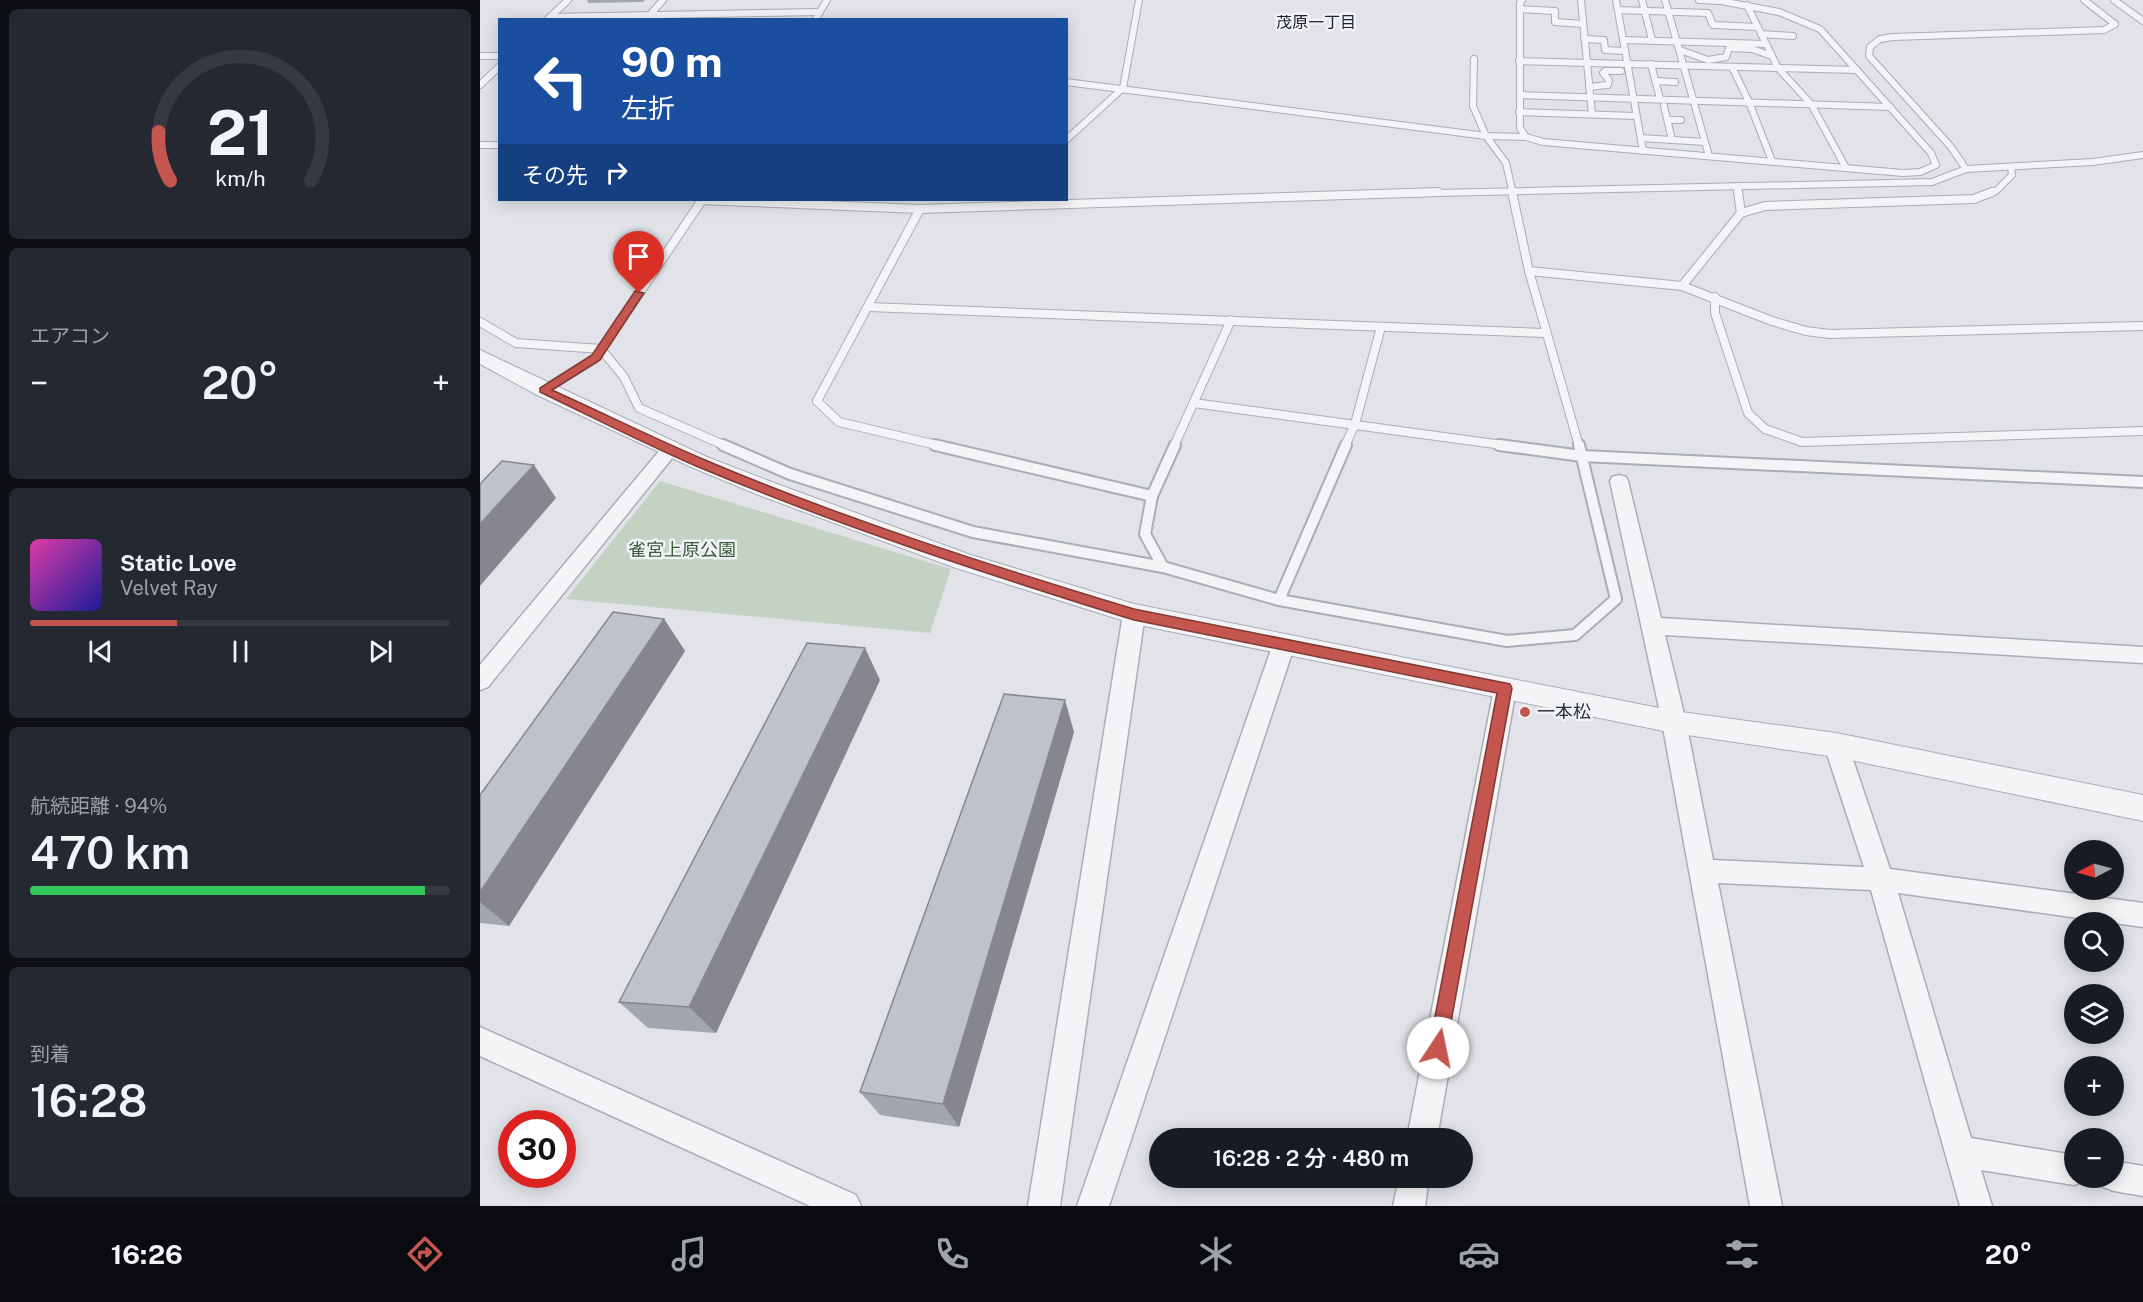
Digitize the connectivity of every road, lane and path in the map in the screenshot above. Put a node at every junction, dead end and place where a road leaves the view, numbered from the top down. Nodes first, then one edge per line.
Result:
1 (568, 0) edge
2 (663, 0) edge
3 (827, 0) edge
4 (1139, 0) edge
5 (1522, 0) edge
6 (1581, 0) edge
7 (1616, 0) edge
8 (1642, 0) edge
9 (1665, 0) edge
10 (1699, 0) edge
11 (2084, 0) edge
12 (2114, 0) edge
13 (1747, 5) junction
14 (1520, 9) junction
15 (1618, 10) junction
16 (1645, 10) junction
17 (820, 12) junction
18 (1669, 12) junction
19 (648, 17) edge
20 (549, 18) edge
21 (816, 18) edge
22 (2143, 21) edge
23 (1583, 24) junction
24 (1759, 31) junction
25 (1731, 36) dead end
26 (1793, 36) dead end
27 (1584, 39) junction
28 (1623, 40) junction
29 (1652, 40) junction
30 (1678, 41) junction
31 (1733, 43) junction
32 (1766, 44) junction
33 (1680, 50) junction
34 (1625, 51) junction
35 (480, 56) edge
36 (498, 56) edge
37 (1772, 56) junction
38 (1474, 59) dead end
39 (1519, 61) junction
40 (1587, 63) junction
41 (1626, 64) junction
42 (1651, 64) junction
43 (1684, 65) junction
44 (1732, 67) junction
45 (498, 68) edge
46 (1778, 68) junction
47 (1857, 70) junction
48 (1628, 73) junction
49 (1656, 81) junction
50 (1068, 82) edge
51 (1674, 82) dead end
52 (480, 85) edge
53 (1589, 87) junction
54 (1124, 88) junction
55 (1520, 95) junction
56 (1590, 97) junction
57 (1660, 99) junction
58 (1633, 102) junction
59 (1749, 102) junction
60 (1694, 104) junction
61 (1810, 104) junction
62 (1665, 106) junction
63 (1890, 107) junction
64 (1519, 112) junction
65 (1592, 114) junction
66 (1636, 116) junction
67 (1668, 120) junction
68 (1681, 120) dead end
69 (1486, 136) junction
70 (1526, 137) junction
71 (1068, 138) edge
72 (1641, 138) junction
73 (1672, 140) junction
74 (1705, 142) junction
75 (480, 145) edge
76 (498, 145) edge
77 (1643, 151) junction
78 (2143, 154) edge
79 (1709, 156) junction
80 (1772, 161) junction
81 (2011, 167) junction
82 (1846, 168) junction
83 (1966, 169) junction
84 (1737, 186) junction
85 (1511, 190) junction
86 (701, 201) edge
87 (726, 201) edge
88 (1009, 201) edge
89 (1006, 207) junction
90 (920, 209) junction
91 (1741, 213) junction
92 (1529, 271) junction
93 (1683, 286) junction
94 (1715, 297) junction
95 (869, 307) junction
96 (1231, 320) junction
97 (480, 322) edge
98 (2143, 326) edge
99 (1381, 327) junction
100 (1545, 333) junction
101 (601, 349) junction
102 (480, 356) edge
103 (544, 390) junction
104 (1194, 403) junction
105 (1355, 424) junction
106 (2143, 430) edge
107 (671, 448) junction
108 (1582, 456) junction
109 (1619, 481) dead end
110 (2143, 482) edge
111 (1152, 496) junction
112 (1163, 567) junction
113 (1279, 600) junction
114 (1134, 614) junction
115 (1652, 626) junction
116 (1284, 644) junction
117 (2143, 655) edge
118 (481, 679) edge
119 (1505, 688) junction
120 (1674, 722) junction
121 (1836, 745) junction
122 (2143, 808) edge
123 (1702, 872) junction
124 (1881, 879) junction
125 (2143, 915) edge
126 (480, 1041) edge
127 (1424, 1128) edge
128 (1960, 1151) junction
129 (2064, 1168) edge
130 (2124, 1178) edge
131 (2143, 1181) edge
132 (1412, 1188) edge
133 (845, 1206) edge
134 (1044, 1206) edge
135 (1093, 1206) edge
136 (1409, 1206) edge
137 (1766, 1206) edge
138 (1976, 1206) edge

1 - 20 lane
2 - 19 lane
3 - 17 lane
4 - 54 lane
5 - 14 lane
6 - 23 lane
7 - 15 lane
8 - 16 lane
9 - 18 lane
10 - 13 lane
11 - 83 lane
12 - 22 lane
13 - 24 lane
13 - 47 lane
14 - 23 lane
14 - 39 lane
15 - 16 lane
15 - 28 lane
16 - 18 lane
16 - 29 lane
17 - 19 lane
17 - 21 lane
18 - 24 lane
18 - 30 lane
19 - 20 lane
23 - 27 lane
24 - 26 lane
24 - 32 lane
25 - 31 lane
27 - 34 lane
27 - 40 lane
28 - 29 lane
28 - 34 lane
29 - 30 lane
30 - 31 lane
30 - 33 lane
31 - 32 lane
32 - 37 lane
33 - 37 lane
33 - 43 lane
34 - 41 lane
35 - 36 lane
37 - 46 lane
38 - 69 lane
39 - 40 lane
39 - 55 lane
40 - 41 lane
40 - 53 lane
41 - 42 lane
41 - 48 lane
42 - 43 lane
42 - 49 lane
43 - 44 lane
43 - 60 lane
44 - 46 lane
44 - 59 lane
45 - 52 lane
46 - 47 lane
46 - 61 lane
47 - 63 lane
48 - 53 lane
48 - 58 lane
49 - 51 lane
49 - 57 lane
50 - 54 lane
53 - 56 lane
54 - 69 lane
54 - 71 lane
55 - 56 lane
55 - 64 lane
56 - 58 lane
56 - 65 lane
57 - 58 lane
57 - 60 lane
58 - 62 lane
58 - 66 lane
59 - 60 lane
59 - 61 lane
59 - 80 lane
60 - 62 lane
60 - 74 lane
61 - 63 lane
61 - 82 lane
62 - 67 lane
63 - 82 lane
64 - 65 lane
64 - 70 lane
65 - 66 lane
66 - 72 lane
67 - 68 lane
67 - 73 lane
69 - 70 lane
69 - 85 lane
70 - 77 lane
72 - 73 lane
72 - 77 lane
73 - 74 lane
74 - 79 lane
75 - 76 lane
77 - 79 lane
78 - 81 lane
79 - 80 lane
80 - 82 lane
81 - 83 lane
81 - 91 lane
83 - 84 lane
84 - 85 lane
84 - 91 lane
85 - 89 lane
85 - 92 lane
86 - 101 lane
87 - 90 lane
88 - 89 lane
89 - 90 lane
90 - 95 lane
91 - 93 lane
92 - 93 lane
92 - 100 lane
93 - 94 lane
94 - 98 lane
94 - 106 lane
95 - 96 lane
95 - 111 lane
96 - 99 lane
96 - 104 lane
97 - 101 lane
99 - 100 lane
99 - 105 lane
100 - 108 lane
101 - 103 lane
101 - 112 lane
102 - 103 street
103 - 107 street
104 - 105 lane
104 - 111 lane
105 - 108 lane
105 - 113 lane
107 - 114 street
107 - 118 street
108 - 110 lane
108 - 113 lane
109 - 115 street
111 - 112 lane
112 - 113 lane
114 - 116 street
114 - 134 street
115 - 117 street
115 - 120 street
116 - 119 street
116 - 135 street
119 - 120 street
119 - 127 street
120 - 121 street
120 - 123 street
121 - 122 street
121 - 124 street
123 - 124 street
123 - 137 street
124 - 125 street
124 - 128 street
126 - 133 street
128 - 129 street
128 - 138 street
130 - 131 street
132 - 136 street

